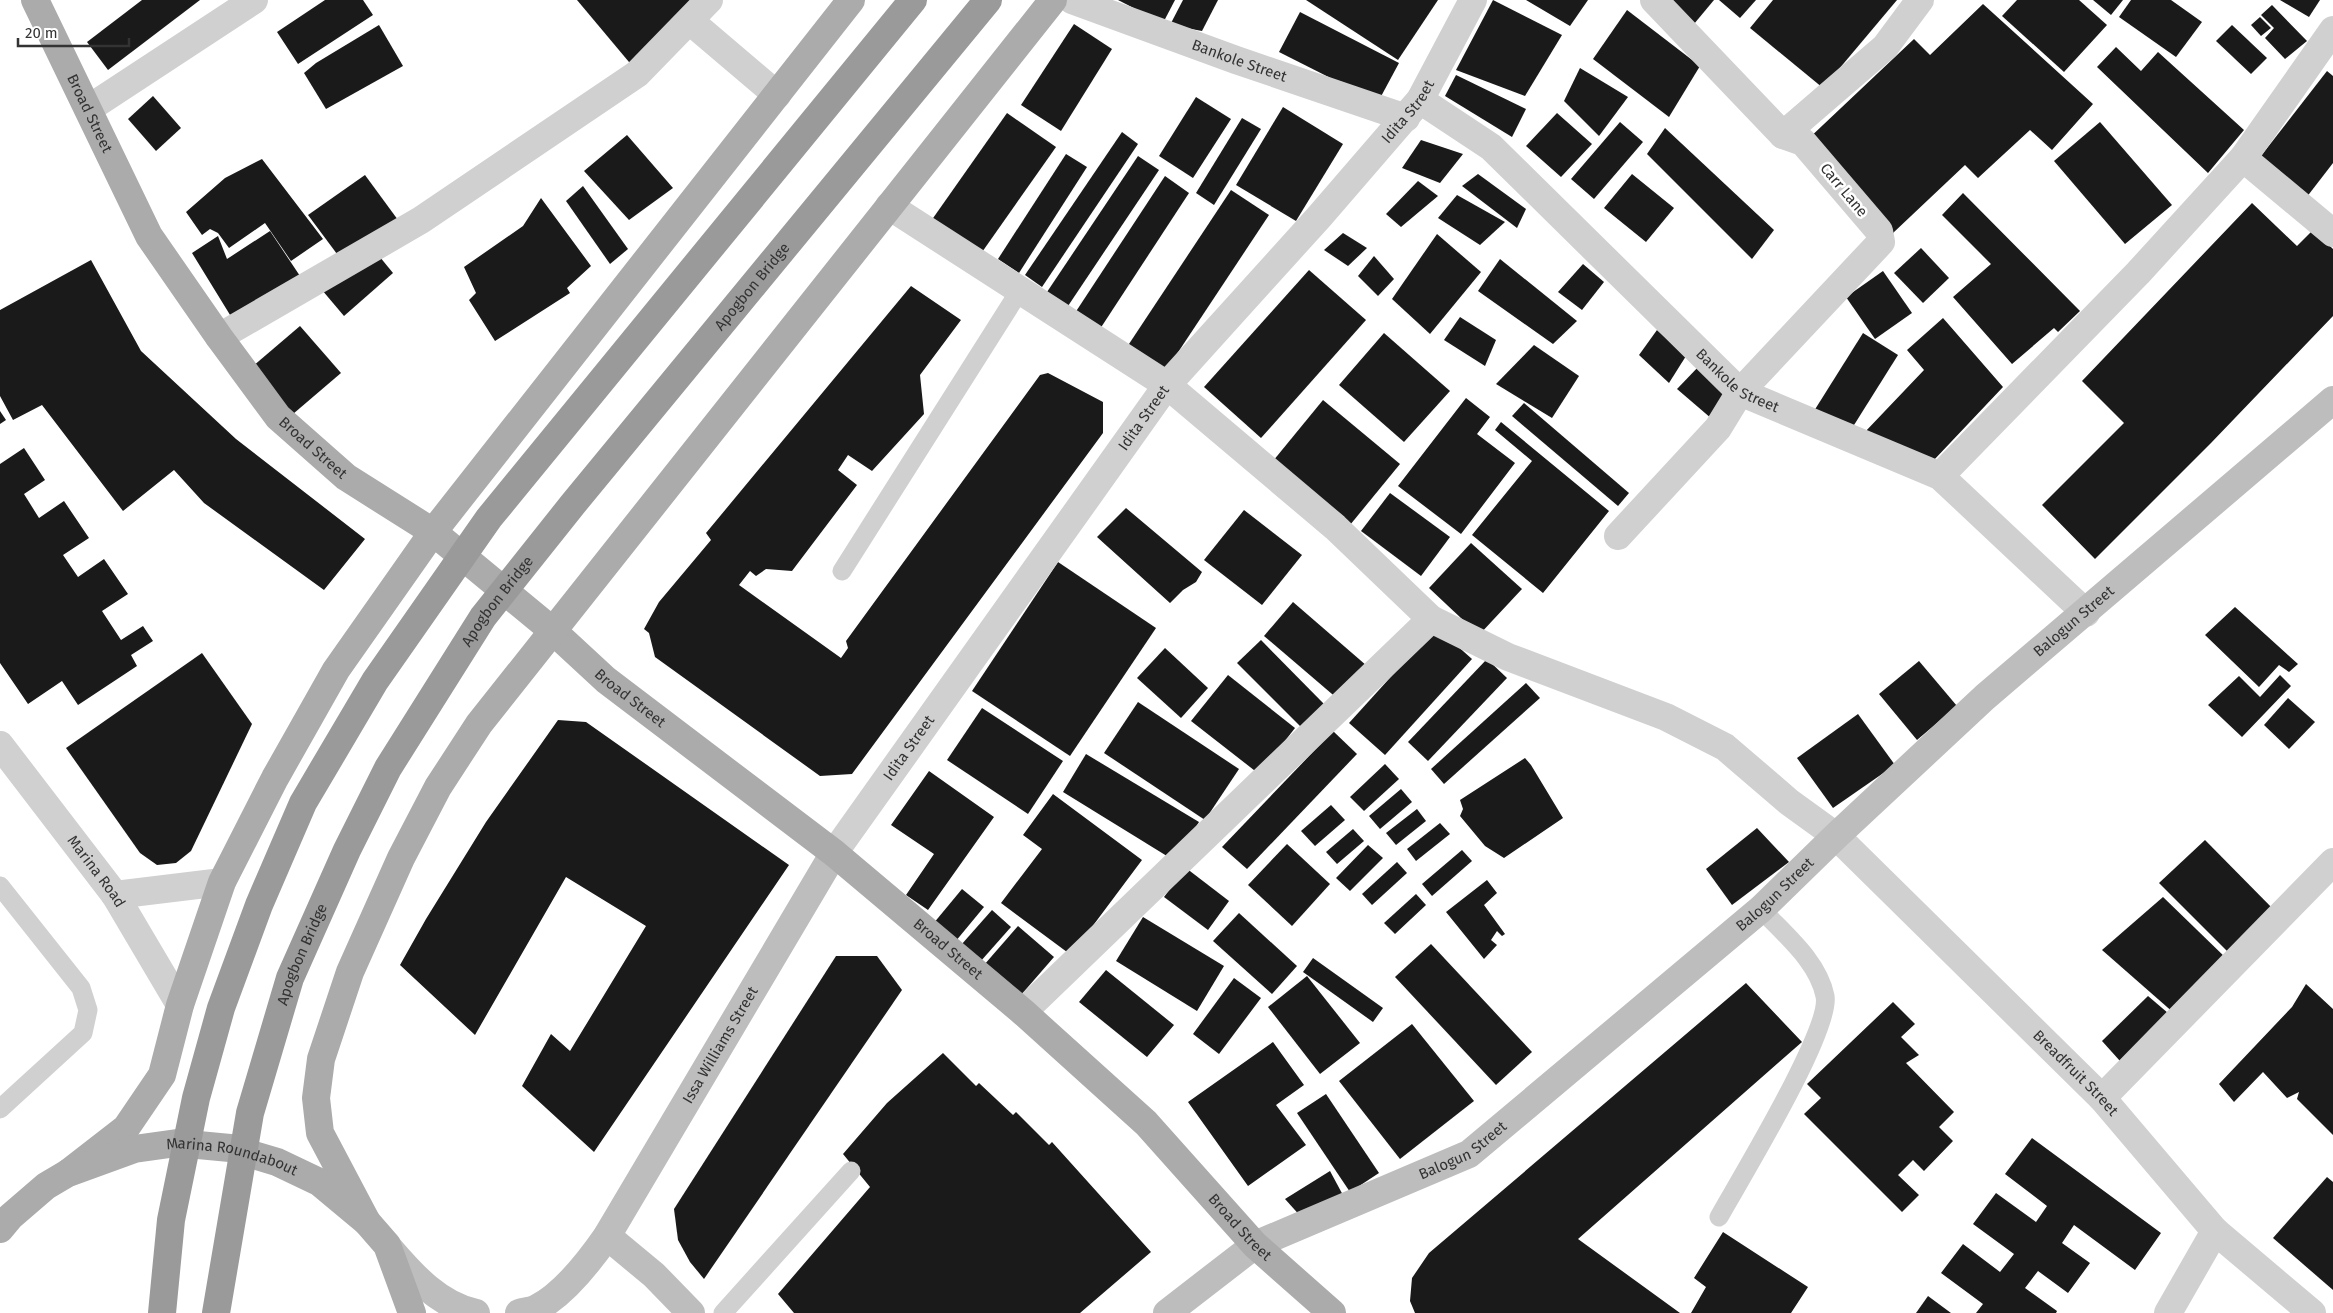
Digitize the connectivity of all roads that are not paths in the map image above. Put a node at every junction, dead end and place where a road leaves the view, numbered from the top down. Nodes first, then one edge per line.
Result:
1 (35, 0) edge
2 (254, 0) edge
3 (709, 0) edge
4 (851, 0) edge
5 (913, 0) edge
6 (988, 0) edge
7 (1053, 0) edge
8 (1072, 0) edge
9 (1473, 0) edge
10 (1654, 0) edge
11 (1920, 0) edge
12 (690, 21) junction
13 (2333, 30) edge
14 (777, 94) junction
15 (88, 109) junction
16 (1413, 109) junction
17 (1783, 135) junction
18 (2243, 158) junction
19 (889, 206) junction
20 (2333, 233) edge
21 (1020, 290) junction
22 (219, 337) junction
23 (1167, 385) junction
24 (1740, 392) junction
25 (2333, 400) edge
26 (1940, 476) junction
27 (434, 532) junction
28 (1618, 536) dead end
29 (842, 571) dead end
30 (2086, 613) junction
31 (1431, 619) junction
32 (553, 631) junction
33 (0, 745) edge
34 (1836, 836) junction
35 (834, 853) junction
36 (2333, 862) edge
37 (222, 882) junction
38 (0, 886) edge
39 (115, 895) junction
40 (1762, 909) junction
41 (180, 1005) junction
42 (1023, 1012) junction
43 (2102, 1098) junction
44 (0, 1109) edge
45 (851, 1172) dead end
46 (68, 1173) junction
47 (1719, 1217) dead end
48 (2, 1218) edge
49 (367, 1222) junction
50 (2215, 1231) junction
51 (608, 1236) junction
52 (387, 1245) junction
53 (1254, 1245) junction
54 (162, 1313) edge
55 (216, 1313) edge
56 (412, 1313) edge
57 (476, 1313) edge
58 (519, 1313) edge
59 (691, 1313) edge
60 (723, 1313) edge
61 (1167, 1313) edge
62 (1332, 1313) edge
63 (2168, 1313) edge
64 (2312, 1313) edge

1 - 15 main road, Broad Street
2 - 15 street
3 - 12 street
4 - 14 main road
5 - 54 highway, bridge
6 - 55 highway, Apogbon Bridge, bridge
7 - 19 main road
8 - 16 street, Bankole Street
9 - 16 street, Idita Street
10 - 17 street, Carr Lane
11 - 17 street
12 - 14 street
12 - 22 street
13 - 18 street
14 - 27 main road
15 - 22 main road, Broad Street
16 - 23 street, Idita Street
16 - 24 street, Bankole Street
17 - 24 street, Carr Lane
18 - 20 street
18 - 26 street
19 - 21 street, Breadfruit Street
19 - 32 main road
21 - 23 street, Breadfruit Street
21 - 29 lane
22 - 27 main road, Broad Street
23 - 31 street, Breadfruit Street
23 - 35 street, Idita Street
24 - 26 street, Bankole Street
24 - 28 street
25 - 30 main road, Balogun Street
26 - 30 street, Bankole Street
27 - 32 main road, Broad Street
27 - 37 main road
30 - 34 main road, Balogun Street
31 - 34 street, Breadfruit Street
31 - 42 street
32 - 35 main road, Broad Street
32 - 49 main road
33 - 39 street, Marina Road
34 - 40 main road, Balogun Street
34 - 43 street, Breadfruit Street
35 - 42 main road, Broad Street
35 - 51 main road, Issa Williams Street
36 - 43 street
37 - 39 street
37 - 41 main road
38 - 44 lane
39 - 41 street, Marina Road
40 - 47 lane
40 - 53 main road, Balogun Street
41 - 46 main road
42 - 53 main road, Broad Street
43 - 50 street, Breadfruit Street
45 - 60 lane
46 - 48 main road, Marina Roundabout
46 - 49 main road, Marina Roundabout
49 - 52 main road, Marina Roundabout
50 - 63 street
50 - 64 street, Breadfruit Street
51 - 58 main road, Issa Williams Street
51 - 59 main road
52 - 56 main road, Marina Roundabout
52 - 57 main road
53 - 61 main road, Balogun Street
53 - 62 main road, Broad Street

